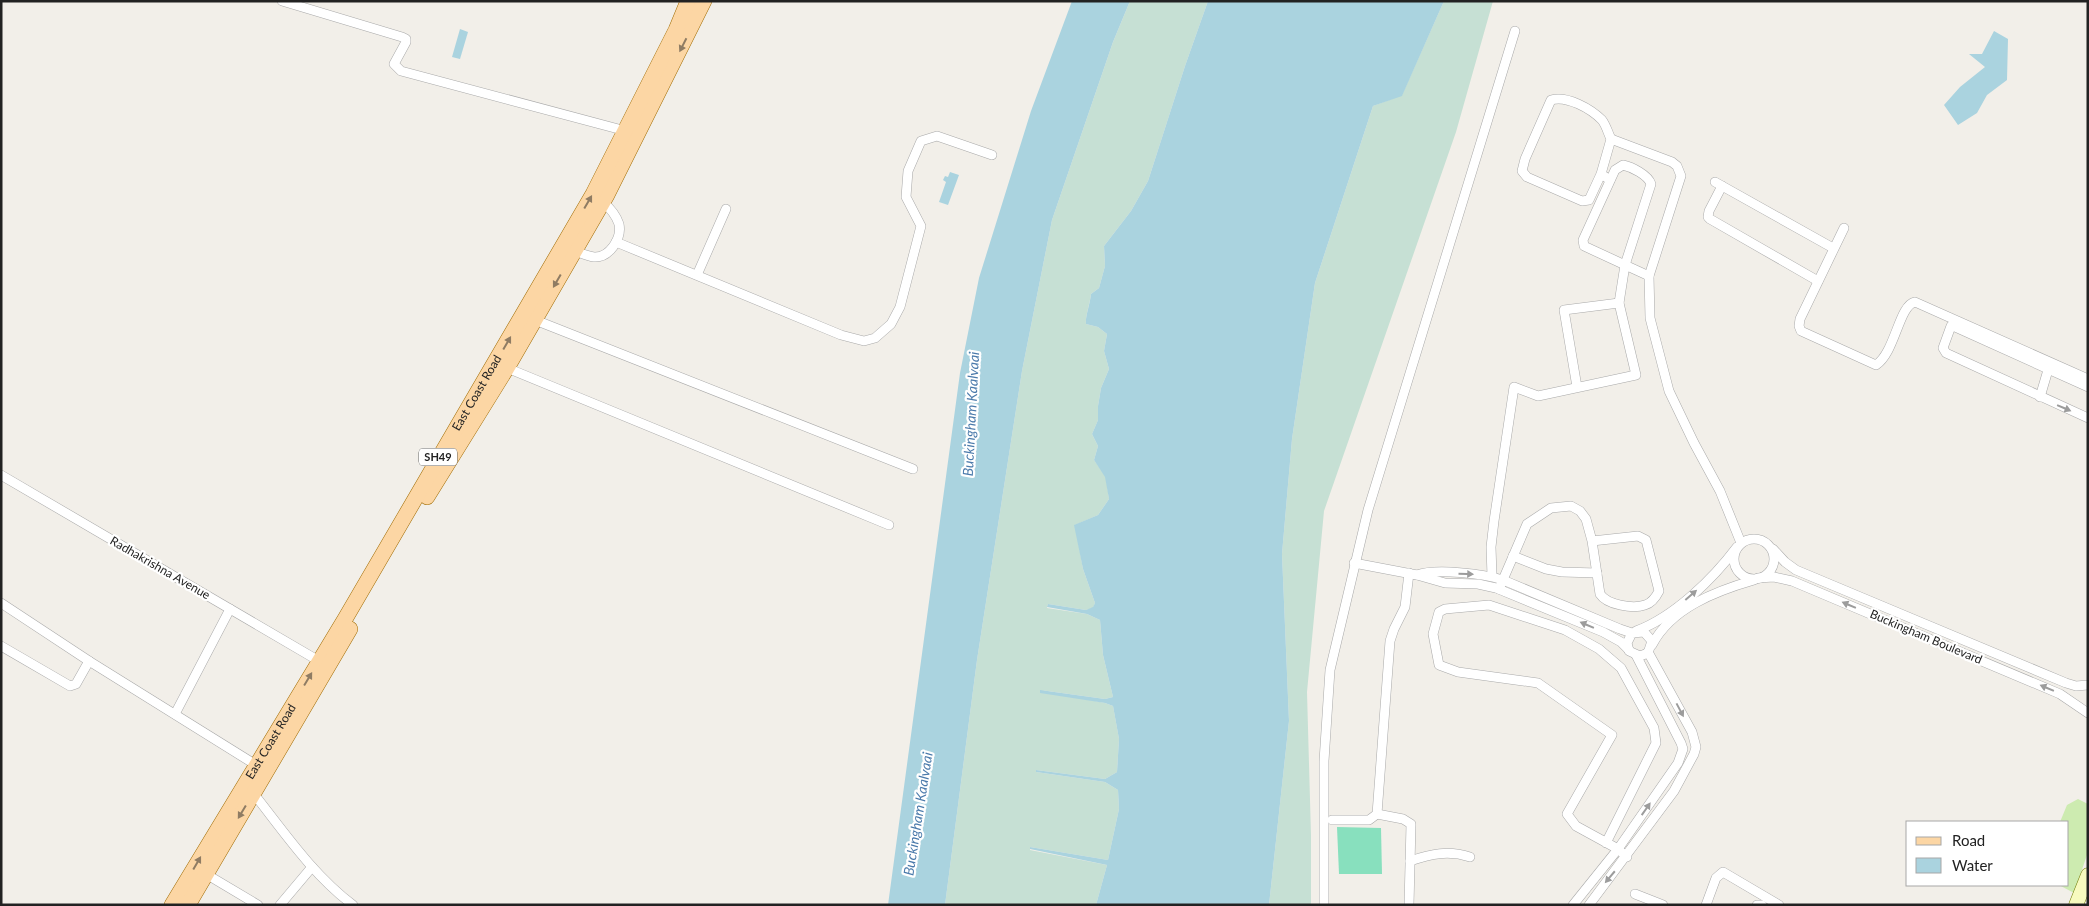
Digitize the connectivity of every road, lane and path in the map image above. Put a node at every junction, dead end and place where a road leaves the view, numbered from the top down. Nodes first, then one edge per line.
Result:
1 (282, 1) edge
2 (688, 1) edge
3 (704, 1) edge
4 (1515, 31) dead end
5 (626, 131) junction
6 (1611, 138) junction
7 (992, 155) dead end
8 (1601, 174) junction
9 (1610, 180) junction
10 (603, 202) junction
11 (726, 209) dead end
12 (1844, 228) dead end
13 (616, 242) junction
14 (1832, 248) junction
15 (575, 251) junction
16 (1625, 265) junction
17 (697, 275) junction
18 (1649, 276) junction
19 (1818, 281) junction
20 (1619, 303) junction
21 (535, 320) junction
22 (507, 368) junction
23 (2048, 370) junction
24 (2088, 379) edge
25 (1577, 387) junction
26 (2088, 387) edge
27 (2040, 397) junction
28 (2088, 418) edge
29 (913, 469) dead end
30 (1, 475) edge
31 (889, 525) dead end
32 (1592, 541) junction
33 (1739, 545) junction
34 (1773, 549) junction
35 (1513, 556) junction
36 (1354, 563) junction
37 (1597, 573) junction
38 (1413, 574) junction
39 (1492, 576) junction
40 (1757, 579) junction
41 (1501, 584) junction
42 (1, 603) edge
43 (230, 609) junction
44 (1942, 631) junction
45 (1634, 632) junction
46 (1938, 642) junction
47 (1, 646) edge
48 (1650, 649) junction
49 (1632, 653) junction
50 (319, 661) junction
51 (90, 662) junction
52 (1667, 685) junction
53 (2071, 685) junction
54 (2088, 685) edge
55 (1653, 690) junction
56 (2066, 696) junction
57 (174, 714) junction
58 (2088, 714) edge
59 (256, 765) junction
60 (254, 794) junction
61 (1377, 814) junction
62 (1332, 820) dead end
63 (1606, 843) junction
64 (1618, 849) junction
65 (1627, 856) junction
66 (1470, 857) dead end
67 (1410, 861) junction
68 (312, 867) junction
69 (206, 874) junction
70 (2088, 875) edge
71 (1635, 894) dead end
72 (172, 905) edge
73 (188, 905) edge
74 (258, 905) edge
75 (280, 905) edge
76 (353, 905) edge
77 (1324, 905) edge
78 (1409, 905) edge
79 (1573, 905) edge
80 (1589, 905) edge
81 (1663, 905) edge
82 (1706, 905) edge
83 (1757, 905) edge
84 (1762, 905) edge
85 (1779, 905) edge
86 (2076, 905) edge

1 - 5 street
2 - 5 main road, East Coast Road / SH49
3 -> 10 main road, East Coast Road / SH49
4 - 36 street
50 -> 5 main road, East Coast Road / SH49
6 - 8 street
6 - 8 street
6 - 18 street
7 - 17 street
8 - 9 street
9 - 16 street
9 - 16 street
10 - 13 street
10 - 15 main road, East Coast Road / SH49
11 - 17 street
12 - 14 street
13 - 15 street
13 - 17 street
14 - 19 street
14 - 19 street
15 -> 21 main road, East Coast Road / SH49
16 - 18 street
16 - 20 street
18 - 33 street
19 - 24 street
20 - 25 street
20 - 25 street
21 - 22 main road, East Coast Road / SH49
21 - 29 street
22 - 31 street
22 - 60 main road, East Coast Road / SH49
23 - 26 street
23 - 27 street
23 - 27 street
25 - 39 street
27 -> 28 street
30 - 43 street, Radhakrishna Avenue
32 - 35 street
32 - 37 street
32 - 37 street
33 - 34 street, Buckingham Boulevard
33 - 40 street
45 -> 33 street
34 - 40 street, Buckingham Boulevard
34 - 44 street, Buckingham Boulevard
35 - 37 street
35 - 41 street
36 - 38 street
36 - 77 street
38 -> 39 street
38 - 41 street
38 - 61 street
39 - 41 street
46 -> 40 street, Buckingham Boulevard
40 - 48 street, Buckingham Boulevard
41 - 45 street
49 -> 41 street
42 - 51 street
43 - 50 street, Radhakrishna Avenue
43 - 57 street
44 - 46 street
44 - 53 street, Buckingham Boulevard
45 - 48 street
45 - 49 street
56 -> 46 street, Buckingham Boulevard
47 - 51 street
48 - 49 street
48 - 52 street
49 - 55 street
59 -> 50 main road, East Coast Road / SH49
51 - 57 street
52 - 55 street
52 -> 65 street
53 - 54 street, Buckingham Boulevard
53 - 56 street
64 -> 55 street
56 - 58 street, Buckingham Boulevard
57 - 59 street
72 -> 59 main road, East Coast Road / SH49
60 - 68 street
60 -> 69 main road, East Coast Road / SH49
61 - 62 street
61 - 67 street
63 - 63 street
63 - 64 street
64 - 65 street
64 - 79 street
65 -> 80 street
66 - 67 street
67 - 78 street
68 - 75 street
68 - 76 street
69 - 73 main road, East Coast Road / SH49
69 - 74 street
70 - 86 street
71 - 81 street
82 - 85 street
83 - 84 street

